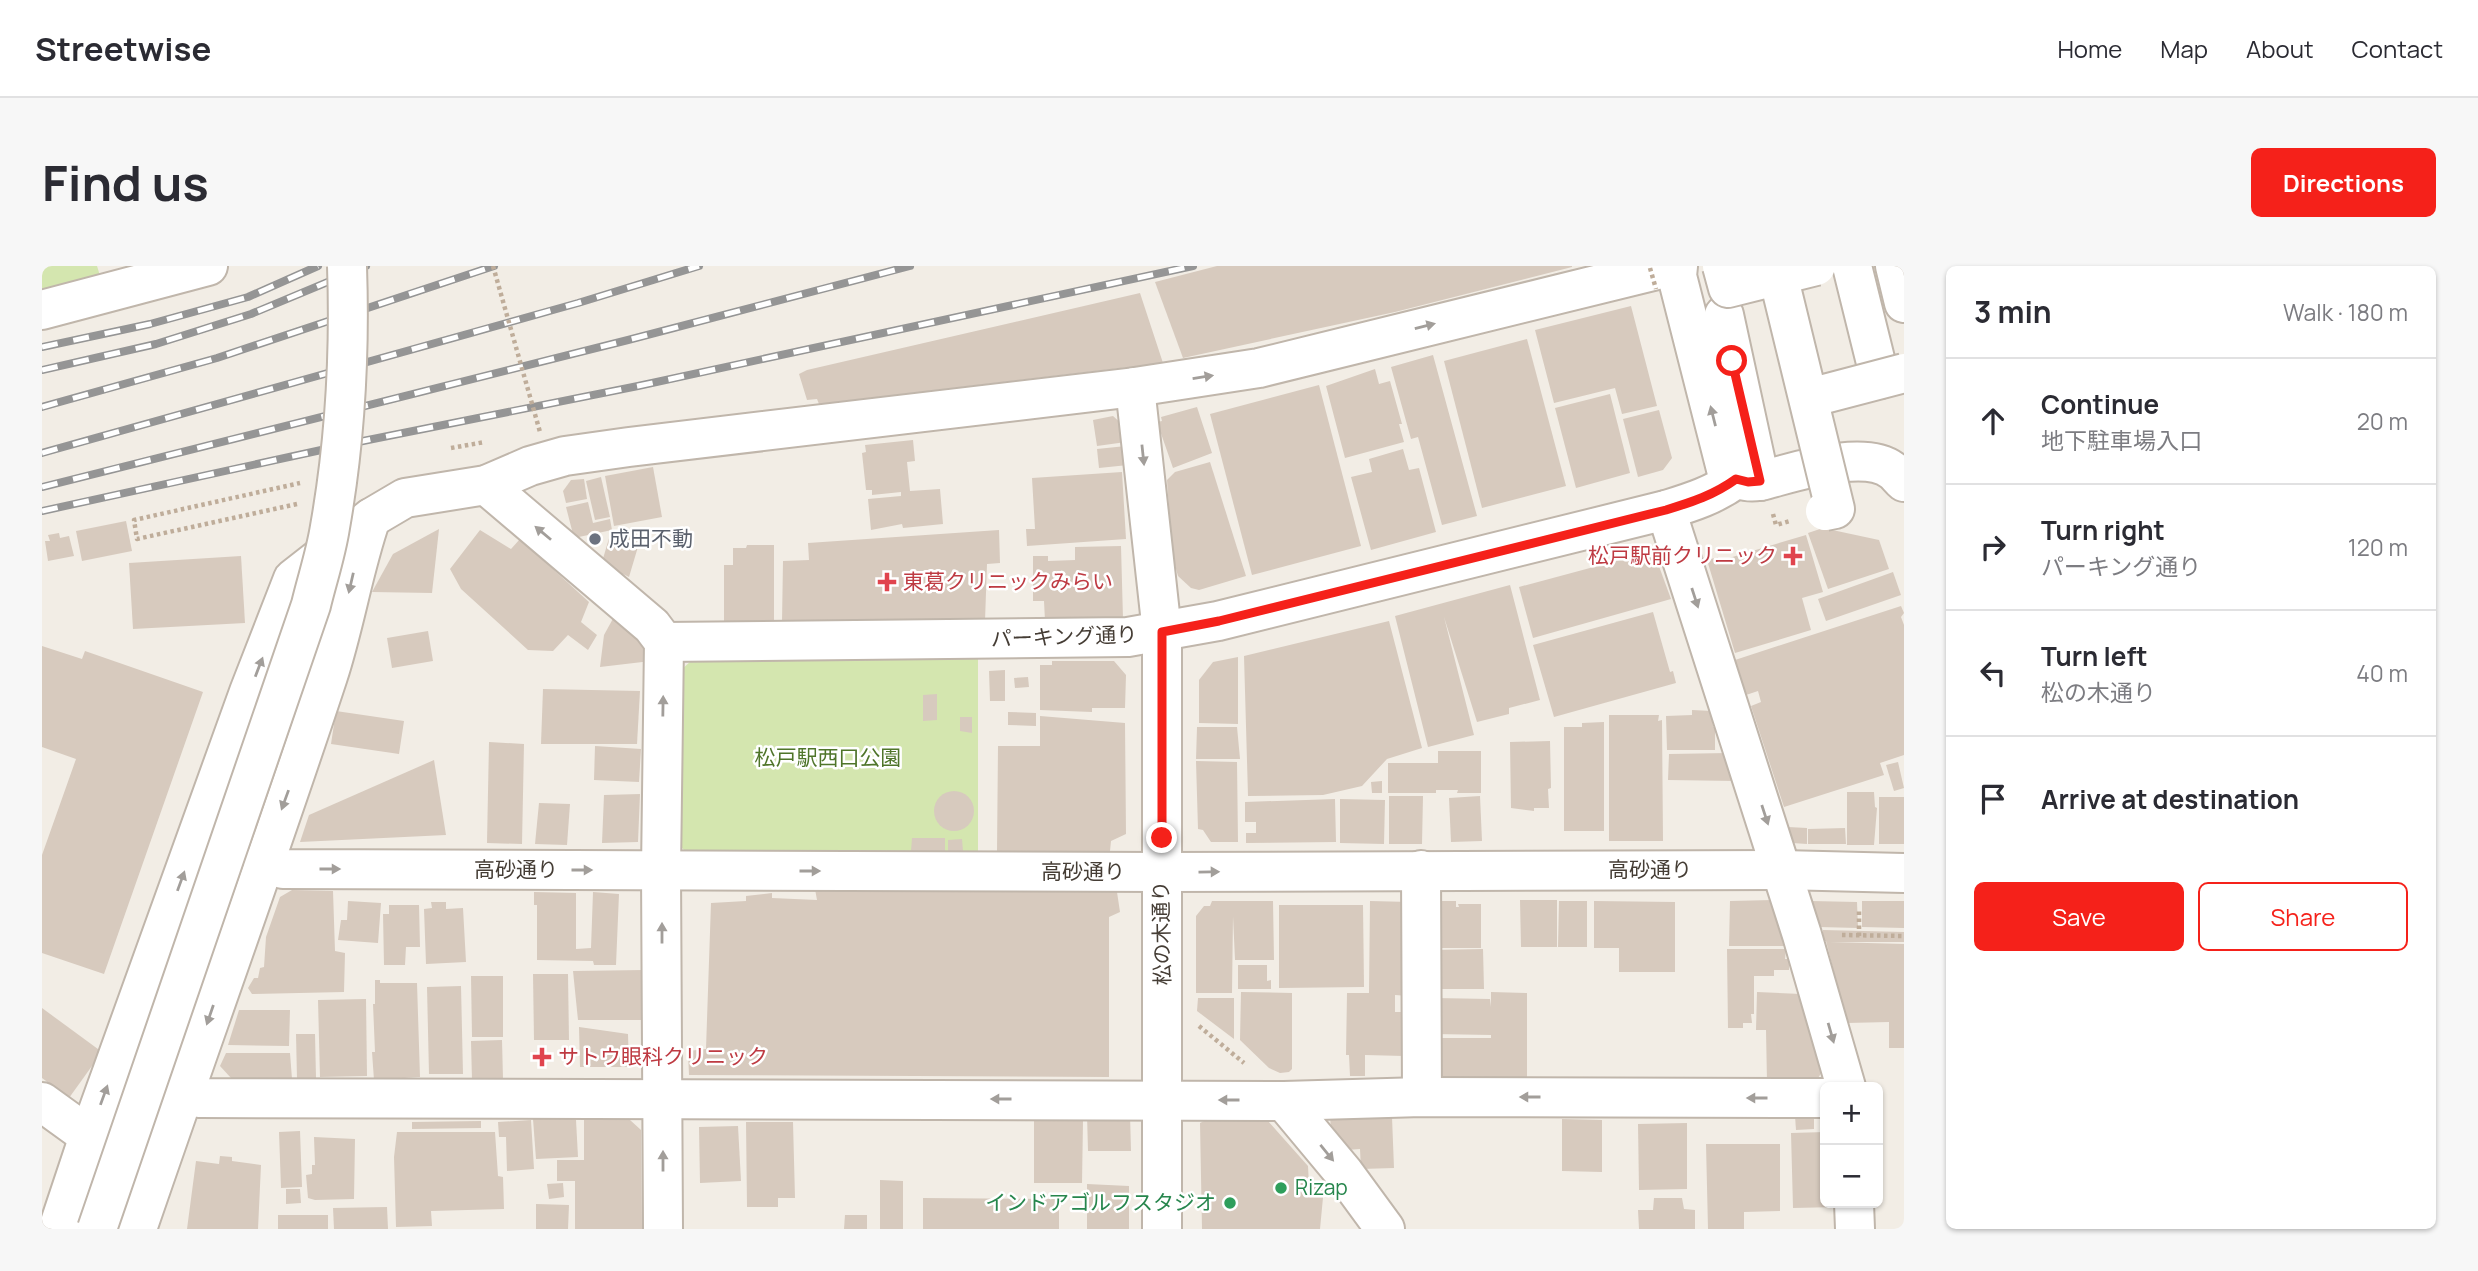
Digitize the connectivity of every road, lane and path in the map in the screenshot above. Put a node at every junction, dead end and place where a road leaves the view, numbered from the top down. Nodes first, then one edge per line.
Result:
1 (208, 266) edge
2 (347, 266) edge
3 (493, 266) edge
4 (1722, 266) edge
5 (1816, 266) edge
6 (1852, 266) edge
7 (1895, 266) edge
8 (1785, 271) edge
9 (1664, 272) edge
10 (1904, 303) edge
11 (42, 310) edge
12 (1724, 315) dead end
13 (1892, 376) edge
14 (1135, 387) junction
15 (1809, 398) junction
16 (540, 432) dead end
17 (1842, 462) junction
18 (1748, 480) junction
19 (304, 482) dead end
20 (1904, 482) edge
21 (486, 485) junction
22 (310, 501) dead end
23 (1666, 510) junction
24 (1825, 511) dead end
25 (371, 518) junction
26 (1162, 632) junction
27 (664, 642) junction
28 (263, 863) junction
29 (1421, 870) junction
30 (1782, 870) junction
31 (661, 871) junction
32 (1161, 872) junction
33 (1904, 873) edge
34 (1802, 935) junction
35 (1904, 936) edge
36 (1190, 1019) dead end
37 (1845, 1082) edge
38 (183, 1095) junction
39 (1422, 1097) junction
40 (663, 1098) junction
41 (1820, 1098) edge
42 (1164, 1100) junction
43 (1284, 1101) junction
44 (42, 1102) edge
45 (89, 1136) junction
46 (1854, 1208) edge
47 (58, 1229) edge
48 (97, 1229) edge
49 (137, 1229) edge
50 (663, 1229) edge
51 (1162, 1229) edge
52 (1385, 1229) edge
53 (1855, 1229) edge

1 - 11 street
2 - 48 street, bridge
3 - 16 path, bridge
4 - 8 street, bridge
5 - 8 street, bridge
6 - 13 street
7 - 10 street
8 - 15 street, bridge
8 - 17 street
14 -> 9 street
18 -> 9 street
12 - 18 street
13 - 15 street, bridge
14 - 21 street
14 -> 26 street, 松の木通り
15 - 24 street, bridge
17 - 18 street, パーキング通り
17 - 20 street, パーキング通り
18 - 23 street, パーキング通り
19 - 22 path, bridge
21 - 25 street
27 -> 21 street
23 - 26 street, パーキング通り
23 -> 30 street
25 -> 28 street
45 -> 25 street
26 - 27 street, パーキング通り
26 - 32 street, 松の木通り
31 -> 27 street
28 -> 31 street, 高砂通り
28 -> 38 street
29 - 30 street, 高砂通り
32 -> 29 street, 高砂通り
29 - 39 street
30 - 33 street, 高砂通り
30 - 34 street
31 -> 32 street, 高砂通り
40 -> 31 street
32 - 42 street, 松の木通り
34 - 35 path
34 -> 37 street
36 - 43 path
38 - 40 street
38 - 49 street
41 -> 39 street
39 - 43 street
42 -> 40 street
50 -> 40 street
43 -> 42 street
42 - 51 street, 松の木通り
43 -> 52 street
44 - 45 street
45 - 47 street
46 - 53 street

